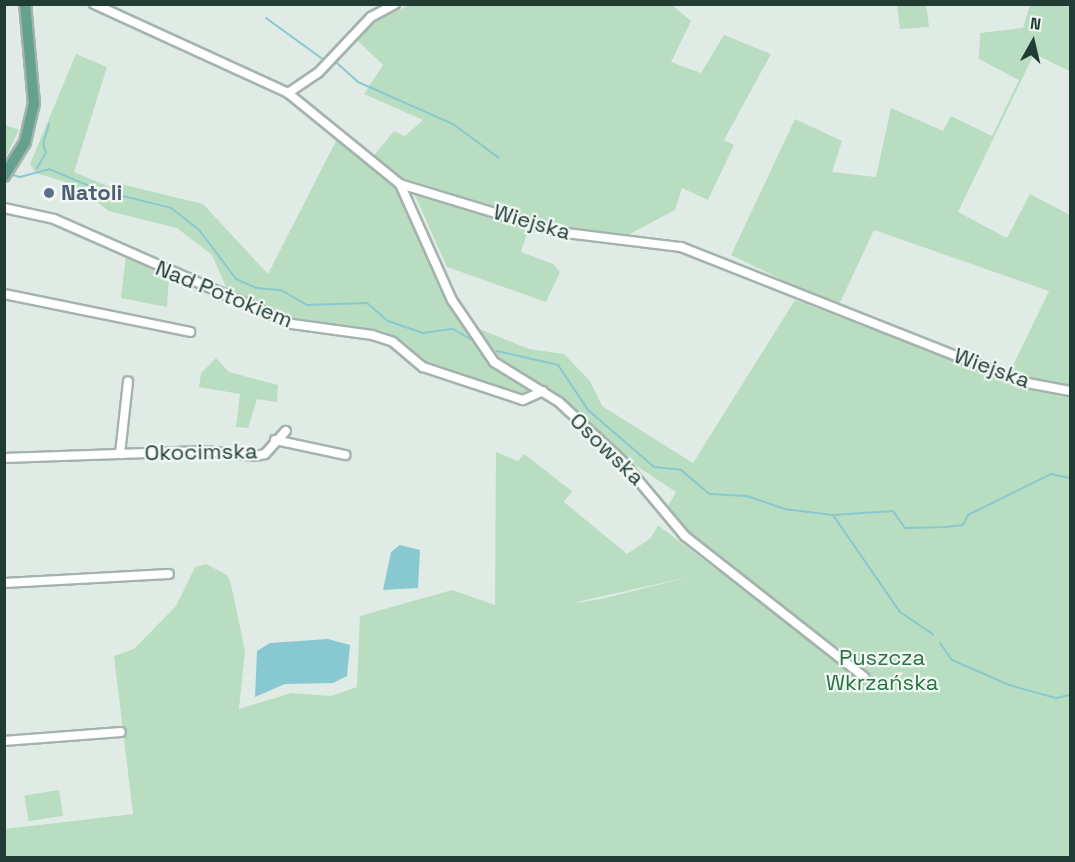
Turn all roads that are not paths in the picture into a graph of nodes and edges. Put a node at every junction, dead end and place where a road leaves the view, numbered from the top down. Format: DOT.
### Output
graph roads {
  1 [pos="19,4"];
  2 [pos="25,4"];
  3 [pos="94,4"];
  4 [pos="395,4"];
  5 [pos="29,44"];
  6 [pos="288,93"];
  7 [pos="4,176"];
  8 [pos="400,184"];
  9 [pos="4,208"];
  10 [pos="4,294"];
  11 [pos="190,332"];
  12 [pos="128,381"];
  13 [pos="1071,390"];
  14 [pos="543,391"];
  15 [pos="286,431"];
  16 [pos="275,440"];
  17 [pos="120,454"];
  18 [pos="345,455"];
  19 [pos="4,458"];
  20 [pos="169,574"];
  21 [pos="4,582"];
  22 [pos="864,677"];
  23 [pos="121,732"];
  24 [pos="4,741"];
  1 -- 5 [label="main road"];
  2 -- 5 [label="main road"];
  3 -- 6 [label="street, Wiejska"];
  4 -- 6 [label="street"];
  5 -- 7 [label="main road"];
  6 -- 8 [label="street, Wiejska"];
  8 -- 13 [label="street, Wiejska"];
  8 -- 14 [label="street, Osowska"];
  9 -- 14 [label="street, Nad Potokiem"];
  10 -- 11 [label="street"];
  12 -- 17 [label="street, Okocimska"];
  14 -- 22 [label="street, Osowska"];
  15 -- 16 [label="street, Okocimska"];
  16 -- 17 [label="street, Okocimska"];
  16 -- 18 [label="street, Okocimska"];
  17 -- 19 [label="street, Okocimska"];
  20 -- 21 [label="street"];
  23 -- 24 [label="street"];
}
